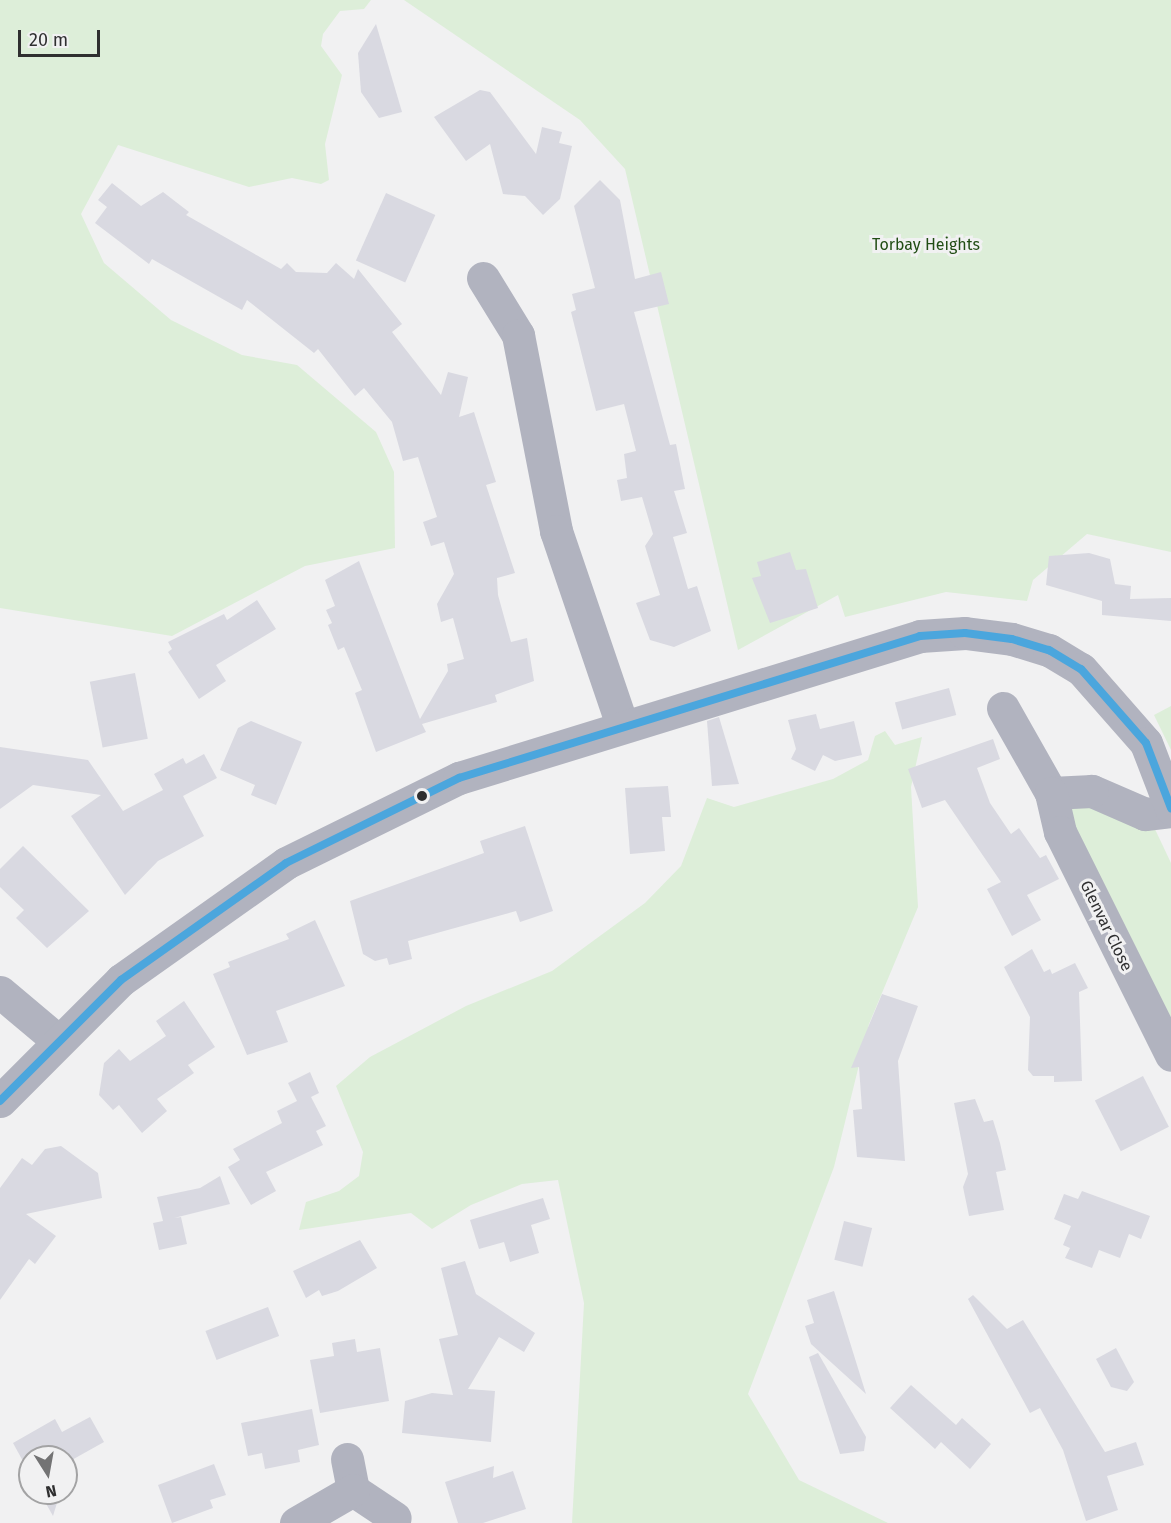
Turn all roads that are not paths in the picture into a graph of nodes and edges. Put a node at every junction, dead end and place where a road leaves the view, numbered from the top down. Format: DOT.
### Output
graph roads {
  1 [pos="483,278"];
  2 [pos="1003,708"];
  3 [pos="622,724"];
  4 [pos="1051,793"];
  5 [pos="1171,809"];
  6 [pos="0,992"];
  7 [pos="56,1039"];
  8 [pos="1171,1055"];
  9 [pos="0,1101"];
  10 [pos="395,1518"];
  11 [pos="296,1523"];
  1 -- 3 [label="street"];
  2 -- 4 [label="street, Glenvar Close"];
  3 -- 5 [label="street"];
  3 -- 7 [label="street"];
  4 -- 5 [label="street"];
  4 -- 8 [label="street, Glenvar Close"];
  6 -- 7 [label="street"];
  7 -- 9 [label="street"];
  10 -- 11 [label="street"];
}
